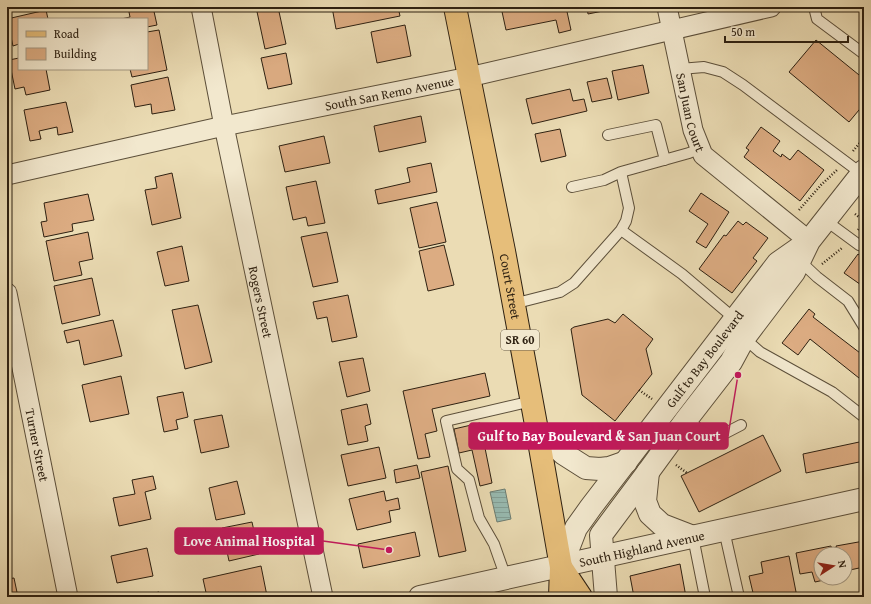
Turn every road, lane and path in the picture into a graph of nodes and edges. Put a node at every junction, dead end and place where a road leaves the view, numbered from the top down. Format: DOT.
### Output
graph roads {
  1 [pos="201,7"];
  2 [pos="455,7"];
  3 [pos="667,7"];
  4 [pos="771,7"];
  5 [pos="814,7"];
  6 [pos="672,30"];
  7 [pos="864,54"];
  8 [pos="680,69"];
  9 [pos="469,76"];
  10 [pos="224,126"];
  11 [pos="608,134"];
  12 [pos="701,148"];
  13 [pos="665,160"];
  14 [pos="621,172"];
  15 [pos="863,173"];
  16 [pos="7,175"];
  17 [pos="572,187"];
  18 [pos="825,220"];
  19 [pos="621,230"];
  20 [pos="809,241"];
  21 [pos="864,246"];
  22 [pos="800,261"];
  23 [pos="7,293"];
  24 [pos="513,304"];
  25 [pos="735,319"];
  26 [pos="864,327"];
  27 [pos="744,338"];
  28 [pos="639,390"];
  29 [pos="653,400"];
  30 [pos="532,401"];
  31 [pos="864,417"];
  32 [pos="686,420"];
  33 [pos="741,425"];
  34 [pos="537,430"];
  35 [pos="626,462"];
  36 [pos="674,464"];
  37 [pos="648,472"];
  38 [pos="687,473"];
  39 [pos="864,499"];
  40 [pos="724,530"];
  41 [pos="693,536"];
  42 [pos="602,557"];
  43 [pos="561,567"];
  44 [pos="506,578"];
  45 [pos="429,596"];
  46 [pos="68,597"];
  47 [pos="323,597"];
  48 [pos="560,597"];
  49 [pos="580,597"];
  50 [pos="606,597"];
  51 [pos="705,597"];
  52 [pos="739,597"];
  1 -- 10 [label="street, Rogers Street"];
  2 -- 9 [label="main road, Court Street / SR 60"];
  3 -- 6 [label="street, San Juan Court"];
  4 -- 6 [label="street, South San Remo Avenue"];
  5 -- 7 [label="lane"];
  6 -- 8 [label="street, San Juan Court"];
  6 -- 9 [label="street, South San Remo Avenue"];
  8 -- 12 [label="street, San Juan Court"];
  8 -- 15 [label="lane"];
  9 -- 10 [label="street, South San Remo Avenue"];
  9 -- 24 [label="main road, Court Street / SR 60"];
  10 -- 16 [label="street, South San Remo Avenue"];
  10 -- 47 [label="street, Rogers Street"];
  11 -- 13 [label="lane"];
  12 -- 13 [label="lane"];
  12 -- 20 [label="street, San Juan Court"];
  13 -- 14 [label="lane"];
  14 -- 17 [label="lane"];
  14 -- 19 [label="lane"];
  15 -- 18 [label="street, Gulf to Bay Boulevard"];
  18 -- 20 [label="street, Gulf to Bay Boulevard"];
  18 -- 21 [label="lane"];
  19 -- 24 [label="lane"];
  19 -- 25 [label="lane"];
  20 -- 22 [label="street, Gulf to Bay Boulevard"];
  20 -- 25 [label="street, Gulf to Bay Boulevard"];
  22 -- 26 [label="lane"];
  22 -- 27 [label="street, Gulf to Bay Boulevard"];
  23 -- 46 [label="street, Turner Street"];
  24 -- 30 [label="main road, Court Street / SR 60"];
  25 -- 35 [label="street, Gulf to Bay Boulevard"];
  27 -- 31 [label="lane"];
  27 -- 32 [label="street, Gulf to Bay Boulevard"];
  28 -- 29 [label="path"];
  30 -- 34 [label="main road, Court Street / SR 60"];
  30 -- 44 [label="lane"];
  32 -- 33 [label="lane"];
  32 -- 37 [label="street, Gulf to Bay Boulevard"];
  34 -- 35 [label="street"];
  34 -- 43 [label="main road, Court Street / SR 60"];
  35 -- 43 [label="street, Gulf to Bay Boulevard"];
  36 -- 38 [label="path"];
  37 -- 41 [label="street"];
  37 -- 42 [label="street, Gulf to Bay Boulevard"];
  39 -- 40 [label="street, South Highland Avenue"];
  40 -- 41 [label="street, South Highland Avenue"];
  40 -- 52 [label="lane"];
  41 -- 42 [label="street, South Highland Avenue"];
  41 -- 51 [label="lane"];
  42 -- 43 [label="street, South Highland Avenue"];
  42 -- 50 [label="street, Gulf to Bay Boulevard"];
  43 -- 44 [label="street, South Highland Avenue"];
  43 -- 48 [label="main road, Gulf to Bay Boulevard / SR 60"];
  43 -- 49 [label="main road, SR 60"];
  44 -- 45 [label="street, South Highland Avenue"];
}
